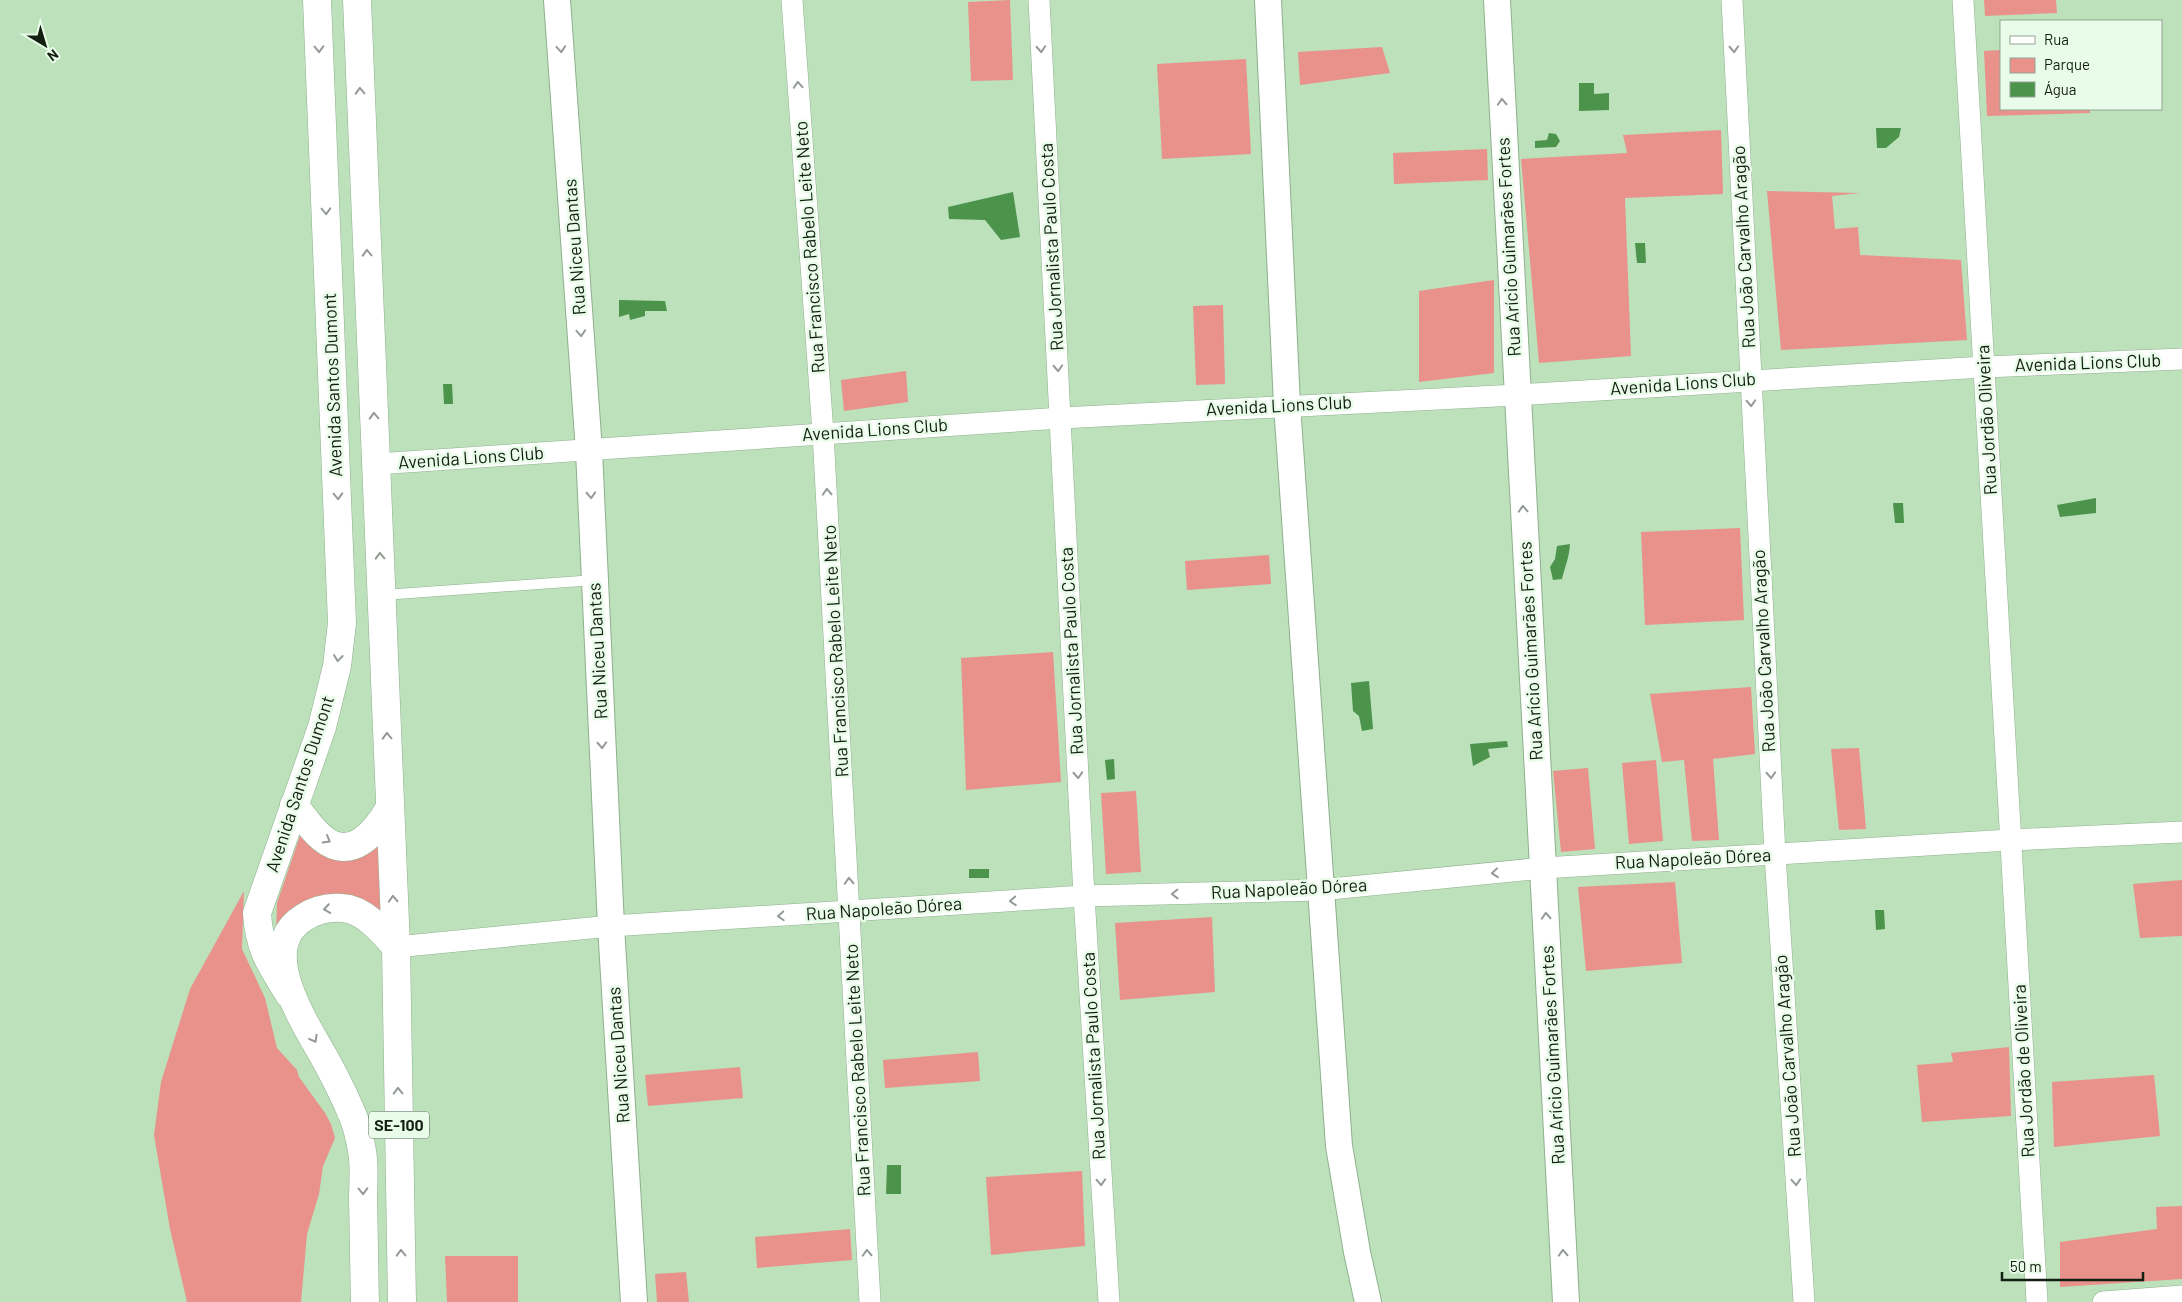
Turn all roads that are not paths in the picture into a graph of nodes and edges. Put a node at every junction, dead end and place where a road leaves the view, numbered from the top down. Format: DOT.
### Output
graph roads {
  1 [pos="317,0"];
  2 [pos="357,0"];
  3 [pos="557,0"];
  4 [pos="792,0"];
  5 [pos="1039,0"];
  6 [pos="1268,0"];
  7 [pos="1497,0"];
  8 [pos="1732,0"];
  9 [pos="1963,0"];
  10 [pos="2182,359"];
  11 [pos="1984,367"];
  12 [pos="1750,380"];
  13 [pos="1517,395"];
  14 [pos="1287,406"];
  15 [pos="1061,418"];
  16 [pos="824,433"];
  17 [pos="589,451"];
  18 [pos="376,464"];
  19 [pos="595,580"];
  20 [pos="382,595"];
  21 [pos="294,805"];
  22 [pos="389,809"];
  23 [pos="2182,832"];
  24 [pos="2010,840"];
  25 [pos="1775,854"];
  26 [pos="1543,868"];
  27 [pos="1320,890"];
  28 [pos="1084,896"];
  29 [pos="850,912"];
  30 [pos="610,926"];
  31 [pos="396,947"];
  32 [pos="290,996"];
  33 [pos="2182,1296"];
  34 [pos="365,1302"];
  35 [pos="402,1302"];
  36 [pos="634,1302"];
  37 [pos="870,1302"];
  38 [pos="1108,1302"];
  39 [pos="1368,1302"];
  40 [pos="1566,1302"];
  41 [pos="1804,1302"];
  42 [pos="2037,1302"];
  43 [pos="2103,1302"];
  1 -- 21 [label="main road, Avenida Santos Dumont / SE-100, one-way"];
  18 -- 2 [label="main road, SE-100, one-way"];
  3 -- 17 [label="street, Rua Niceu Dantas, one-way"];
  16 -- 4 [label="street, Rua Francisco Rabelo Leite Neto, one-way"];
  5 -- 15 [label="street, Rua Jornalista Paulo Costa, one-way"];
  6 -- 14 [label="street"];
  13 -- 7 [label="street, Rua Arício Guimarães Fortes, one-way"];
  8 -- 12 [label="street, Rua João Carvalho Aragão, one-way"];
  9 -- 11 [label="street, Rua Jordão Oliveira"];
  10 -- 11 [label="street, Avenida Lions Club"];
  11 -- 12 [label="street, Avenida Lions Club"];
  11 -- 24 [label="street, Rua Jordão Oliveira"];
  12 -- 13 [label="street, Avenida Lions Club"];
  12 -- 25 [label="street, Rua João Carvalho Aragão, one-way"];
  13 -- 14 [label="street, Avenida Lions Club"];
  26 -- 13 [label="street, Rua Arício Guimarães Fortes, one-way"];
  14 -- 15 [label="street, Avenida Lions Club"];
  14 -- 27 [label="street"];
  15 -- 16 [label="street, Avenida Lions Club"];
  15 -- 28 [label="street, Rua Jornalista Paulo Costa, one-way"];
  16 -- 17 [label="street, Avenida Lions Club"];
  29 -- 16 [label="street, Rua Francisco Rabelo Leite Neto, one-way"];
  17 -- 18 [label="street, Avenida Lions Club"];
  17 -- 19 [label="street, Rua Niceu Dantas, one-way"];
  20 -- 18 [label="main road, SE-100, one-way"];
  19 -- 20 [label="lane"];
  19 -- 30 [label="street, Rua Niceu Dantas, one-way"];
  22 -- 20 [label="main road, SE-100, one-way"];
  21 -- 22 [label="main road, one-way"];
  21 -- 32 [label="main road, Avenida Santos Dumont / SE-100"];
  31 -- 22 [label="main road, SE-100, one-way"];
  23 -- 24 [label="street, Rua Napoleão Dórea"];
  24 -- 25 [label="street, Rua Napoleão Dórea"];
  24 -- 42 [label="street, Rua Jordão de Oliveira"];
  25 -- 26 [label="street, Rua Napoleão Dórea"];
  25 -- 41 [label="street, Rua João Carvalho Aragão, one-way"];
  26 -- 27 [label="street, Rua Napoleão Dórea, one-way"];
  40 -- 26 [label="street, Rua Arício Guimarães Fortes, one-way"];
  27 -- 28 [label="street, Rua Napoleão Dórea, one-way"];
  27 -- 39 [label="street"];
  28 -- 29 [label="street, Rua Napoleão Dórea, one-way"];
  28 -- 38 [label="street, Rua Jornalista Paulo Costa, one-way"];
  29 -- 30 [label="street, Rua Napoleão Dórea, one-way"];
  37 -- 29 [label="street, Rua Francisco Rabelo Leite Neto, one-way"];
  30 -- 31 [label="street, Rua Napoleão Dórea"];
  30 -- 36 [label="street, Rua Niceu Dantas"];
  31 -- 32 [label="main road, one-way"];
  35 -- 31 [label="main road, SE-100, one-way"];
  32 -- 34 [label="main road, Avenida Santos Dumont / SE-100, one-way"];
  33 -- 43 [label="street"];
}
